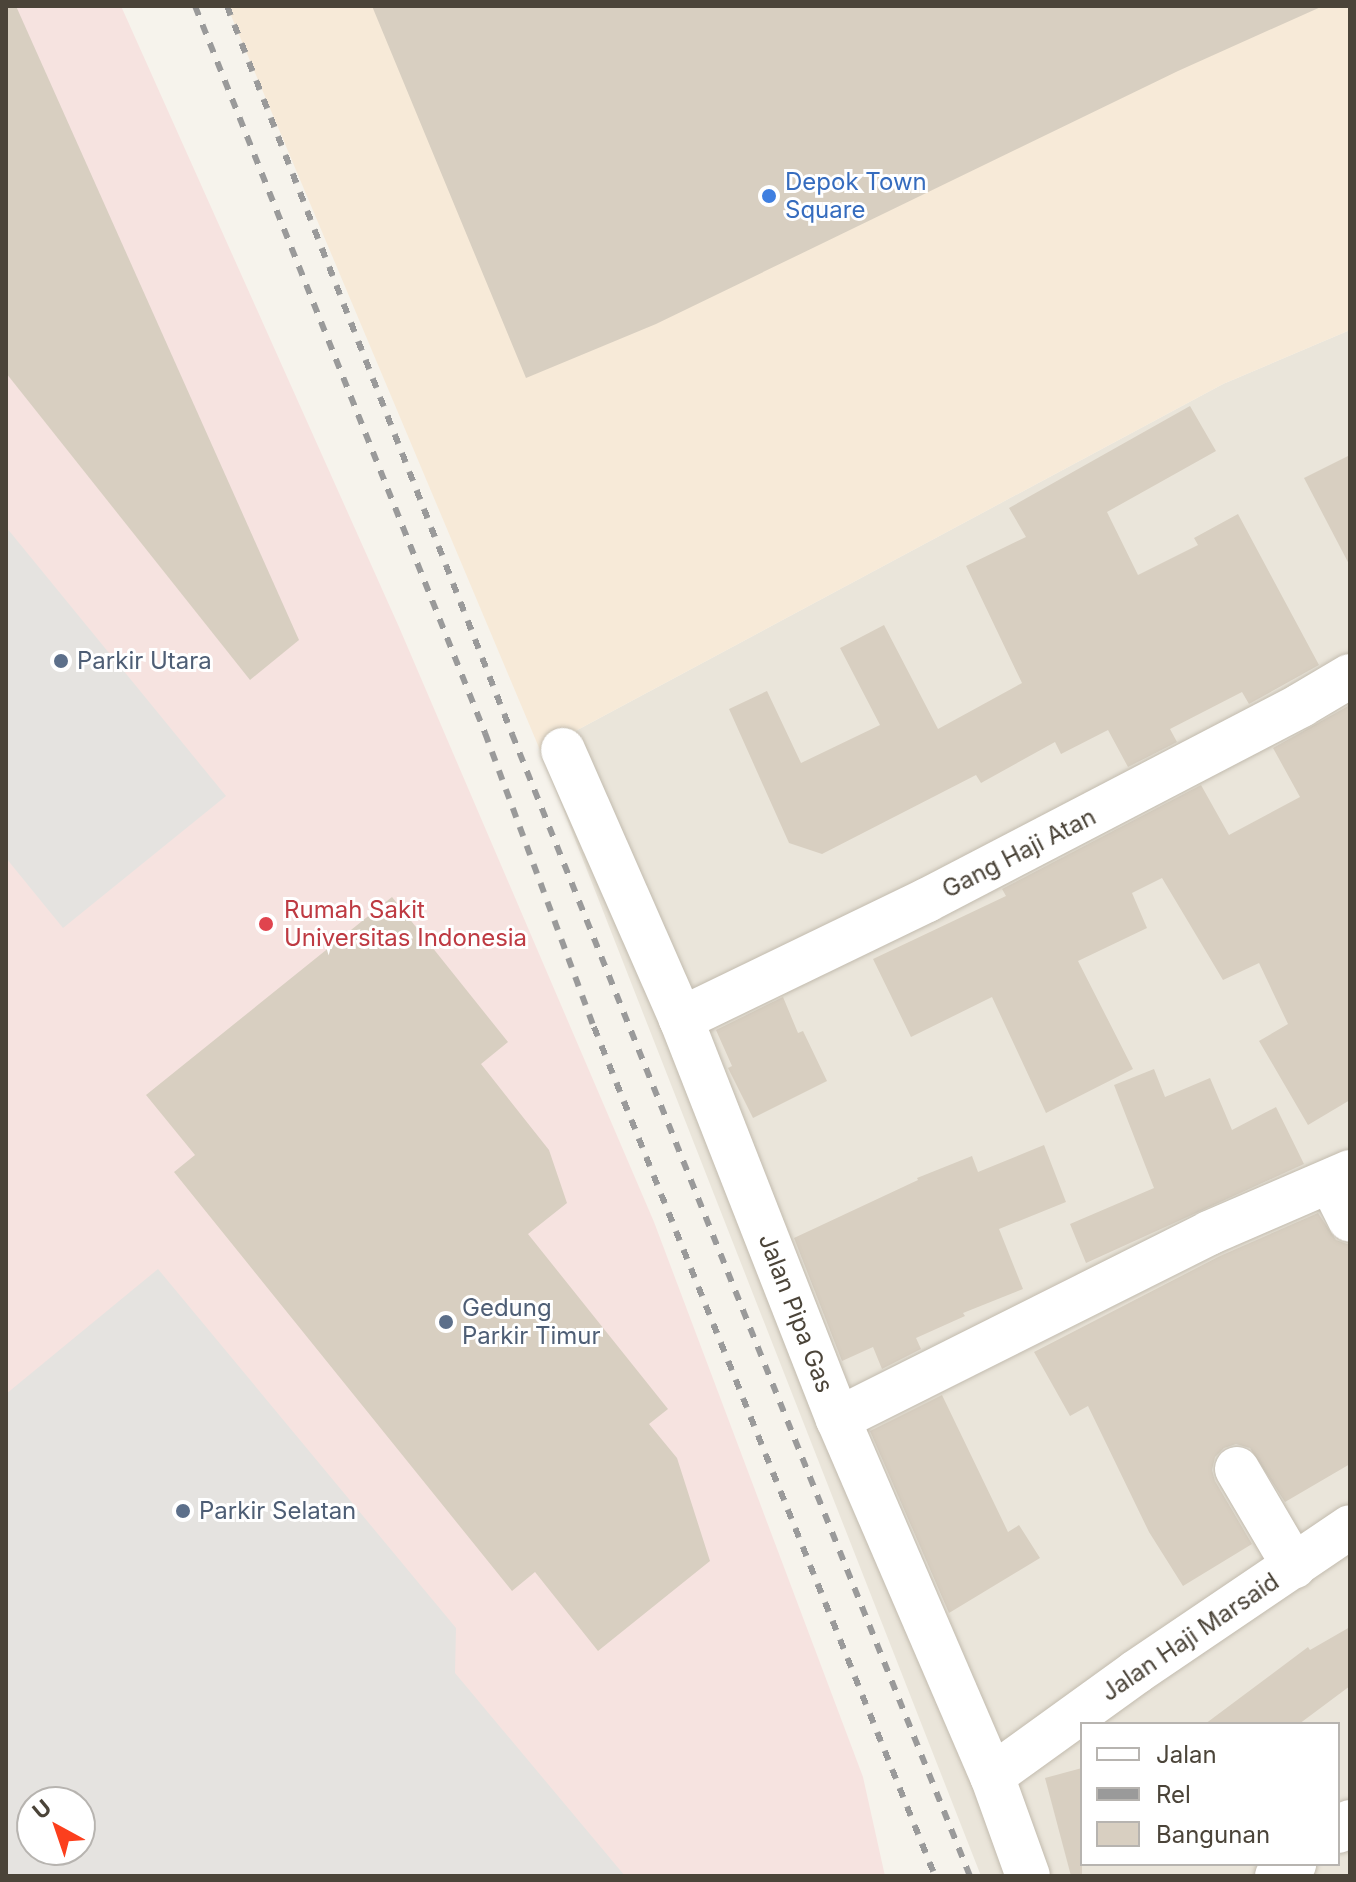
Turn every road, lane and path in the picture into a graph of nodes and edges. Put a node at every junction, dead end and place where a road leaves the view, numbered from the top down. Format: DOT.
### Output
graph roads {
  1 [pos="1350,676"];
  2 [pos="563,750"];
  3 [pos="681,1019"];
  4 [pos="1344,1191"];
  5 [pos="838,1419"];
  6 [pos="1237,1469"];
  7 [pos="1350,1527"];
  8 [pos="1294,1566"];
  9 [pos="992,1776"];
  10 [pos="1028,1876"];
  1 -- 3 [label="street, Gang Haji Atan"];
  2 -- 3 [label="street, Jalan Pipa Gas"];
  3 -- 5 [label="street, Jalan Pipa Gas"];
  4 -- 5 [label="street"];
  5 -- 9 [label="street, Jalan Pipa Gas"];
  6 -- 8 [label="street"];
  7 -- 8 [label="street, Jalan Haji Marsaid"];
  8 -- 9 [label="street, Jalan Haji Marsaid"];
  9 -- 10 [label="street, Jalan Pipa Gas"];
}
